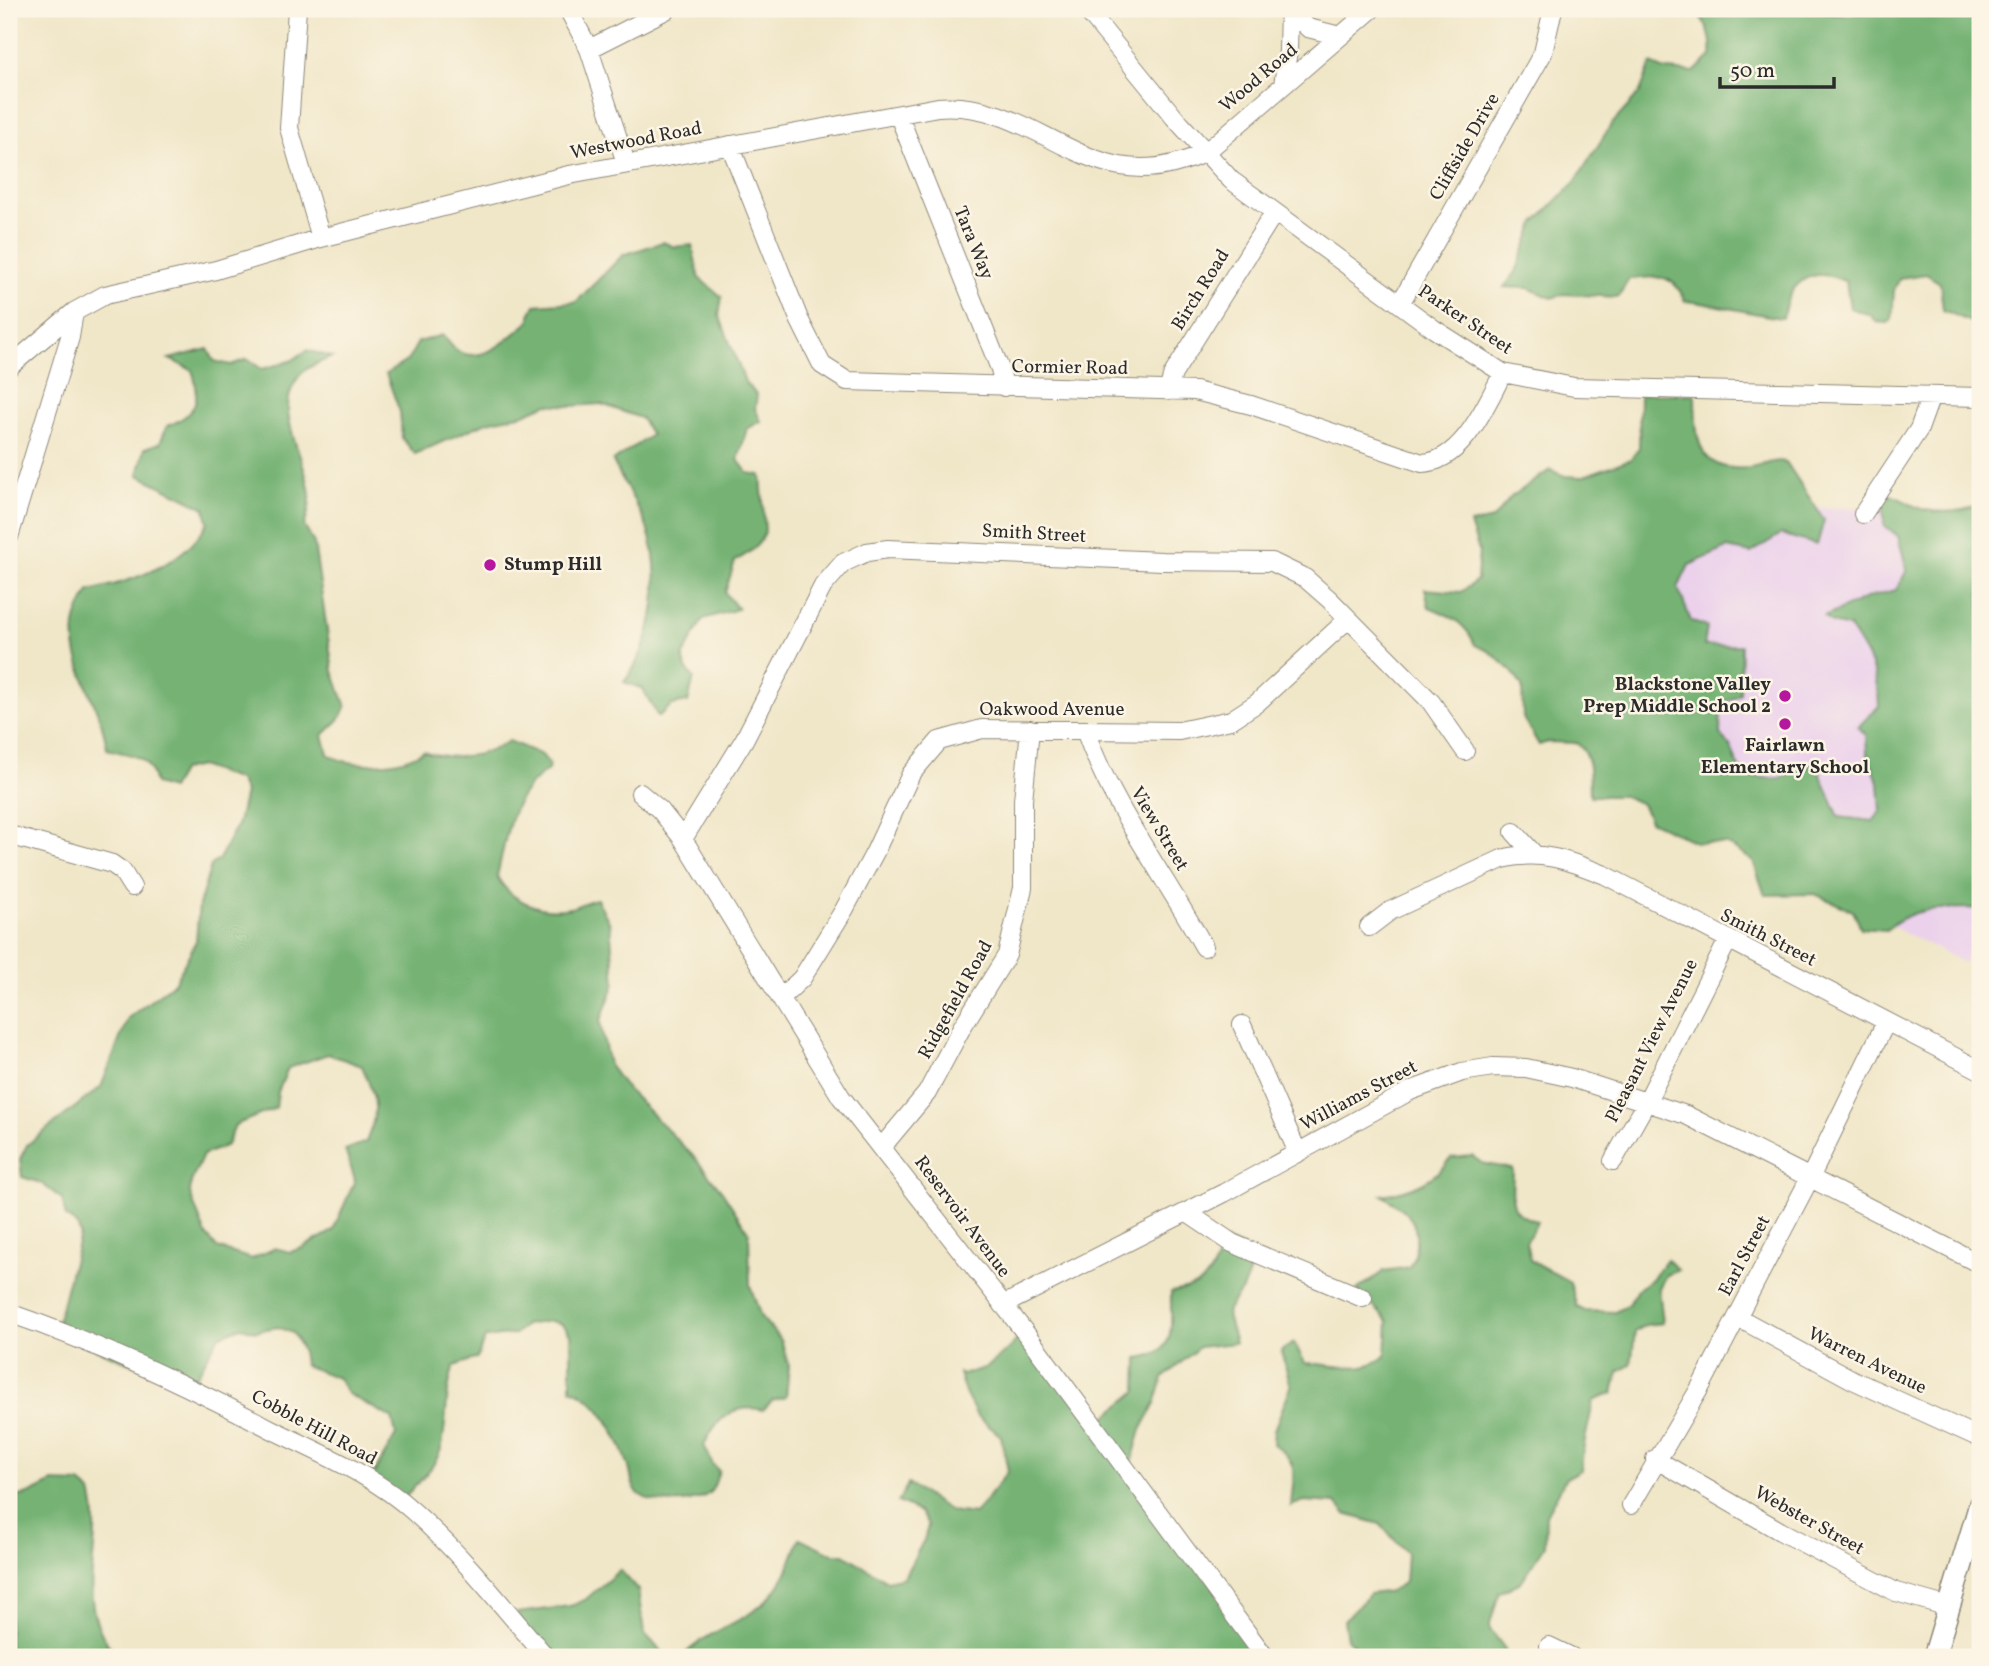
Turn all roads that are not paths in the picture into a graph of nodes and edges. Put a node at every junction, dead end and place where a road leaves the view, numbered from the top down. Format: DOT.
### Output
graph roads {
  1 [pos="297,9"];
  2 [pos="568,9"];
  3 [pos="668,9"];
  4 [pos="1086,9"];
  5 [pos="1289,9"];
  6 [pos="1372,9"];
  7 [pos="1553,9"];
  8 [pos="1340,36"];
  9 [pos="589,49"];
  10 [pos="1283,85"];
  11 [pos="899,116"];
  12 [pos="730,145"];
  13 [pos="1206,152"];
  14 [pos="626,163"];
  15 [pos="1273,213"];
  16 [pos="321,238"];
  17 [pos="1401,302"];
  18 [pos="74,312"];
  19 [pos="9,367"];
  20 [pos="1503,373"];
  21 [pos="1004,387"];
  22 [pos="1168,391"];
  23 [pos="1931,396"];
  24 [pos="1980,397"];
  25 [pos="1863,514"];
  26 [pos="9,537"];
  27 [pos="1347,620"];
  28 [pos="1030,729"];
  29 [pos="1085,730"];
  30 [pos="1465,751"];
  31 [pos="640,793"];
  32 [pos="1514,832"];
  33 [pos="9,835"];
  34 [pos="683,839"];
  35 [pos="1534,854"];
  36 [pos="132,887"];
  37 [pos="1369,927"];
  38 [pos="1728,940"];
  39 [pos="1204,947"];
  40 [pos="782,997"];
  41 [pos="1886,1023"];
  42 [pos="1242,1024"];
  43 [pos="1980,1070"];
  44 [pos="1647,1101"];
  45 [pos="881,1148"];
  46 [pos="1298,1153"];
  47 [pos="1613,1161"];
  48 [pos="1811,1176"];
  49 [pos="1186,1212"];
  50 [pos="1980,1264"];
  51 [pos="1363,1298"];
  52 [pos="1003,1306"];
  53 [pos="9,1312"];
  54 [pos="1737,1317"];
  55 [pos="1980,1438"];
  56 [pos="1656,1459"];
  57 [pos="1631,1505"];
  58 [pos="1980,1506"];
  59 [pos="1949,1607"];
  60 [pos="1549,1646"];
  61 [pos="546,1657"];
  62 [pos="1265,1657"];
  63 [pos="1572,1657"];
  64 [pos="1934,1657"];
  1 -- 16 [label="street"];
  2 -- 9 [label="street"];
  3 -- 9 [label="street"];
  4 -- 13 [label="street, Parker Street"];
  5 -- 8 [label="street"];
  5 -- 10 [label="street"];
  6 -- 8 [label="street, Wood Road"];
  7 -- 17 [label="street, Cliffside Drive"];
  8 -- 10 [label="street, Wood Road"];
  9 -- 14 [label="street"];
  10 -- 13 [label="street, Wood Road"];
  11 -- 12 [label="street, Westwood Road"];
  11 -- 13 [label="street, Westwood Road"];
  11 -- 21 [label="street, Tara Way"];
  12 -- 14 [label="street, Westwood Road"];
  12 -- 21 [label="street, Cormier Road"];
  13 -- 15 [label="street, Parker Street"];
  14 -- 16 [label="street, Westwood Road"];
  15 -- 17 [label="street, Parker Street"];
  15 -- 22 [label="street, Birch Road"];
  16 -- 18 [label="street, Westwood Road"];
  17 -- 20 [label="street, Parker Street"];
  18 -- 19 [label="street, Westwood Road"];
  18 -- 26 [label="street"];
  20 -- 22 [label="street, Cormier Road"];
  20 -- 23 [label="street, Parker Street"];
  21 -- 22 [label="street, Cormier Road"];
  23 -- 24 [label="street, Parker Street"];
  23 -- 25 [label="street"];
  27 -- 29 [label="street, Oakwood Avenue"];
  27 -- 30 [label="street, Smith Street"];
  27 -- 34 [label="street, Smith Street"];
  28 -- 29 [label="street, Oakwood Avenue"];
  28 -- 40 [label="street, Oakwood Avenue"];
  28 -- 45 [label="street, Ridgefield Road"];
  29 -- 39 [label="street, View Street"];
  31 -- 34 [label="street, Reservoir Avenue"];
  32 -- 35 [label="street"];
  33 -- 36 [label="street"];
  34 -- 40 [label="street, Reservoir Avenue"];
  35 -- 37 [label="street"];
  35 -- 38 [label="street, Smith Street"];
  38 -- 41 [label="street, Smith Street"];
  38 -- 44 [label="street, Pleasant View Avenue"];
  40 -- 45 [label="street, Reservoir Avenue"];
  41 -- 43 [label="street, Smith Street"];
  41 -- 48 [label="street, Earl Street"];
  42 -- 46 [label="street"];
  44 -- 46 [label="street, Williams Street"];
  44 -- 47 [label="street, Pleasant View Avenue"];
  44 -- 48 [label="street, Williams Street"];
  45 -- 52 [label="street, Reservoir Avenue"];
  46 -- 49 [label="street, Williams Street"];
  48 -- 50 [label="street, Williams Street"];
  48 -- 54 [label="street, Earl Street"];
  49 -- 51 [label="street"];
  49 -- 52 [label="street, Williams Street"];
  52 -- 62 [label="street, Reservoir Avenue"];
  53 -- 61 [label="street, Cobble Hill Road"];
  54 -- 55 [label="street, Warren Avenue"];
  54 -- 56 [label="street, Earl Street"];
  56 -- 57 [label="street, Earl Street"];
  56 -- 59 [label="street, Webster Street"];
  58 -- 59 [label="main road"];
  59 -- 64 [label="main road"];
  60 -- 63 [label="street"];
}
